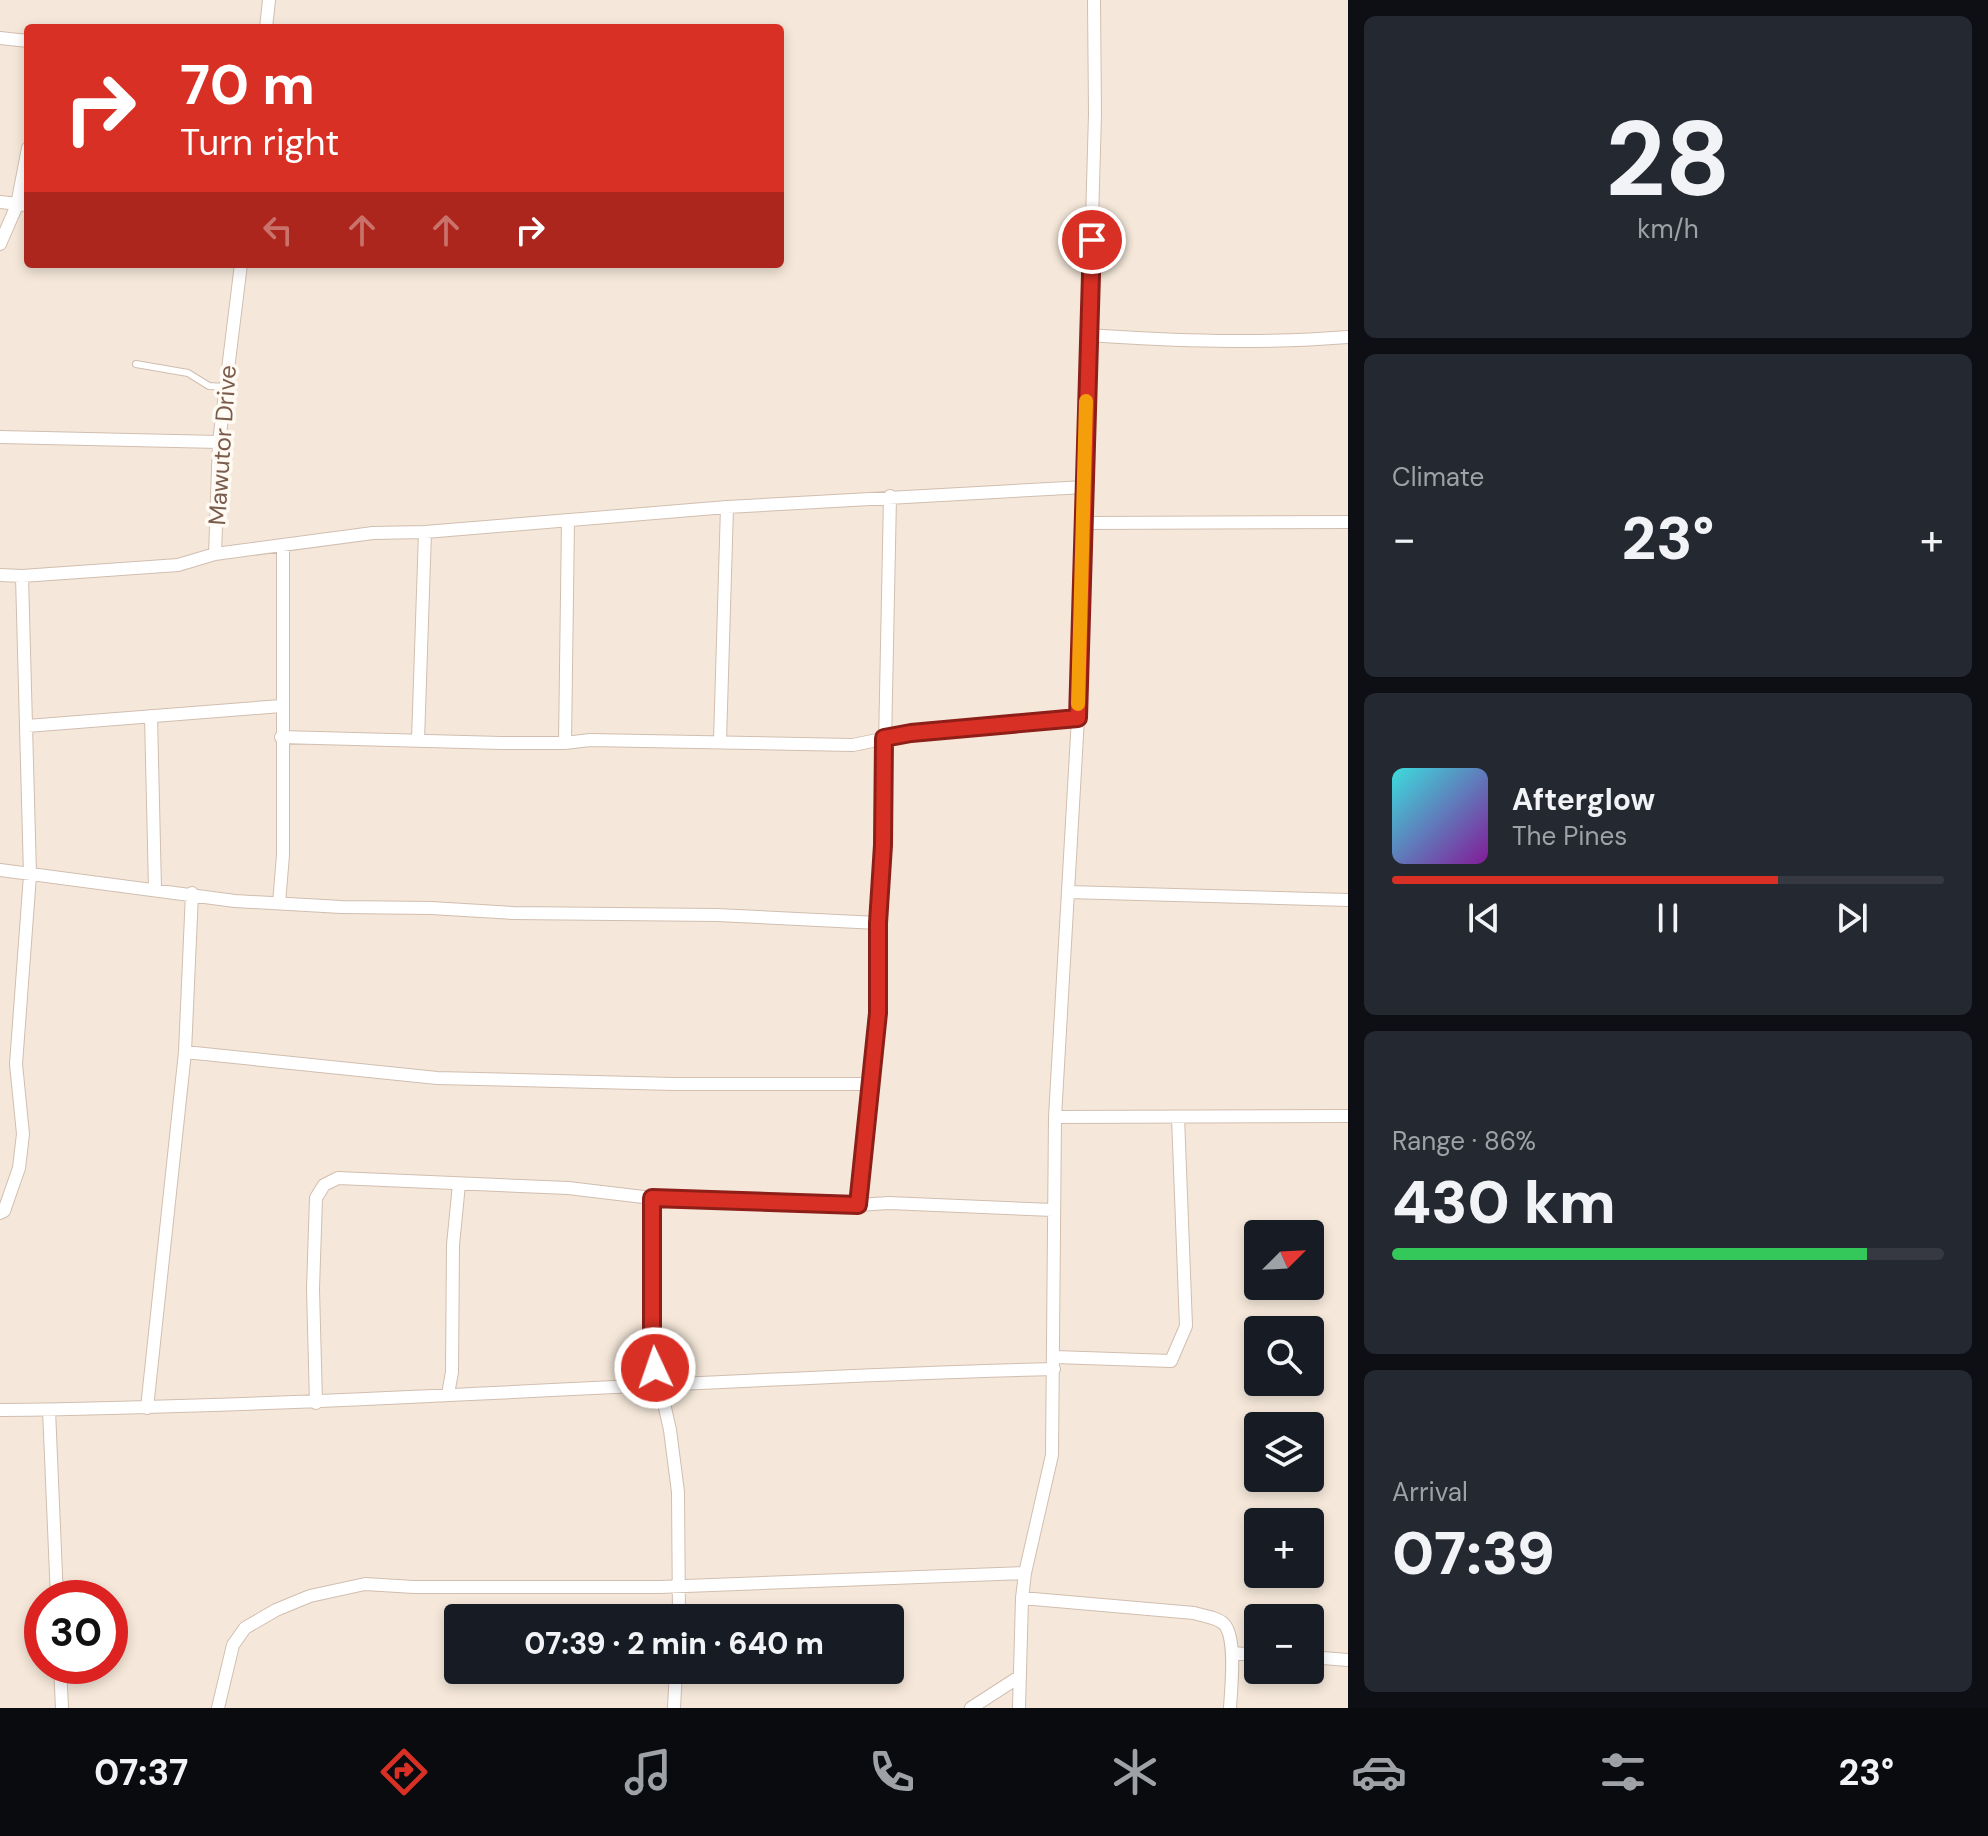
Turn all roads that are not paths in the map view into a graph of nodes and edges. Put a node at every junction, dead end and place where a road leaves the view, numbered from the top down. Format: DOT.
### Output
graph roads {
  1 [pos="269,0"];
  2 [pos="1094,0"];
  3 [pos="266,24"];
  4 [pos="0,38"];
  5 [pos="24,41"];
  6 [pos="0,202"];
  7 [pos="22,205"];
  8 [pos="0,244"];
  9 [pos="240,268"];
  10 [pos="1089,335"];
  11 [pos="1348,337"];
  12 [pos="136,364"];
  13 [pos="225,387"];
  14 [pos="0,437"];
  15 [pos="219,442"];
  16 [pos="1085,487"];
  17 [pos="890,496"];
  18 [pos="727,507"];
  19 [pos="568,520"];
  20 [pos="1348,522"];
  21 [pos="1084,523"];
  22 [pos="425,532"];
  23 [pos="283,545"];
  24 [pos="215,554"];
  25 [pos="0,575"];
  26 [pos="22,576"];
  27 [pos="281,706"];
  28 [pos="151,716"];
  29 [pos="1078,718"];
  30 [pos="27,726"];
  31 [pos="281,737"];
  32 [pos="884,738"];
  33 [pos="418,740"];
  34 [pos="720,741"];
  35 [pos="565,743"];
  36 [pos="0,870"];
  37 [pos="30,875"];
  38 [pos="155,889"];
  39 [pos="1068,892"];
  40 [pos="192,893"];
  41 [pos="1348,900"];
  42 [pos="279,903"];
  43 [pos="878,923"];
  44 [pos="185,1052"];
  45 [pos="869,1084"];
  46 [pos="1348,1116"];
  47 [pos="1055,1117"];
  48 [pos="1178,1117"];
  49 [pos="459,1184"];
  50 [pos="652,1198"];
  51 [pos="858,1205"];
  52 [pos="1053,1210"];
  53 [pos="0,1213"];
  54 [pos="1054,1363"];
  55 [pos="660,1386"];
  56 [pos="448,1394"];
  57 [pos="316,1403"];
  58 [pos="147,1408"];
  59 [pos="0,1410"];
  60 [pos="49,1410"];
  61 [pos="1025,1573"];
  62 [pos="56,1580"];
  63 [pos="680,1586"];
  64 [pos="1022,1598"];
  65 [pos="679,1604"];
  66 [pos="1232,1653"];
  67 [pos="1244,1654"];
  68 [pos="1324,1658"];
  69 [pos="1348,1660"];
  70 [pos="1019,1677"];
  71 [pos="61,1684"];
  72 [pos="675,1684"];
  73 [pos="62,1708"];
  74 [pos="218,1708"];
  75 [pos="674,1708"];
  76 [pos="971,1708"];
  77 [pos="1019,1708"];
  78 [pos="1230,1708"];
  1 -- 3 [label="street"];
  2 -- 10 [label="street"];
  4 -- 5 [label="street"];
  6 -- 7 [label="street"];
  7 -- 8 [label="street"];
  9 -- 13 [label="street, Mawutor Drive"];
  10 -- 11 [label="street"];
  10 -- 16 [label="street"];
  12 -- 13 [label="lane"];
  13 -- 15 [label="street, Mawutor Drive"];
  14 -- 15 [label="street"];
  15 -- 24 [label="street, Mawutor Drive"];
  16 -- 17 [label="street"];
  16 -- 21 [label="street"];
  17 -- 18 [label="street"];
  17 -- 32 [label="street"];
  18 -- 19 [label="street"];
  18 -- 34 [label="street"];
  19 -- 22 [label="street"];
  19 -- 35 [label="street"];
  20 -- 21 [label="street"];
  21 -- 29 [label="street"];
  22 -- 23 [label="street"];
  22 -- 33 [label="street"];
  23 -- 24 [label="street"];
  23 -- 27 [label="street"];
  24 -- 26 [label="street, Mawutor Drive"];
  25 -- 26 [label="street, Mawutor Drive"];
  26 -- 30 [label="street"];
  27 -- 28 [label="street"];
  27 -- 31 [label="street"];
  28 -- 30 [label="street"];
  28 -- 38 [label="street"];
  29 -- 32 [label="street"];
  29 -- 39 [label="street"];
  30 -- 37 [label="street"];
  31 -- 33 [label="street"];
  31 -- 42 [label="street"];
  32 -- 34 [label="street"];
  32 -- 43 [label="street"];
  33 -- 35 [label="street"];
  34 -- 35 [label="street"];
  36 -- 37 [label="street"];
  37 -- 38 [label="street"];
  37 -- 53 [label="street"];
  38 -- 40 [label="street"];
  39 -- 41 [label="street"];
  39 -- 47 [label="street"];
  40 -- 42 [label="street"];
  40 -- 44 [label="street"];
  42 -- 43 [label="street"];
  43 -- 45 [label="street"];
  44 -- 45 [label="street"];
  44 -- 58 [label="street"];
  45 -- 51 [label="street"];
  46 -- 48 [label="street"];
  47 -- 48 [label="street"];
  47 -- 52 [label="street"];
  48 -- 54 [label="street"];
  49 -- 50 [label="street"];
  49 -- 56 [label="street"];
  49 -- 57 [label="street"];
  50 -- 51 [label="street"];
  50 -- 55 [label="street"];
  51 -- 52 [label="street"];
  52 -- 54 [label="street"];
  54 -- 55 [label="street"];
  54 -- 61 [label="street"];
  55 -- 56 [label="street"];
  55 -- 63 [label="street"];
  56 -- 57 [label="street"];
  57 -- 58 [label="street"];
  58 -- 60 [label="street"];
  59 -- 60 [label="street"];
  60 -- 62 [label="street"];
  61 -- 63 [label="street"];
  61 -- 64 [label="street"];
  63 -- 65 [label="street"];
  63 -- 74 [label="street"];
  64 -- 66 [label="street"];
  64 -- 70 [label="street"];
  66 -- 67 [label="street"];
  66 -- 78 [label="street"];
  68 -- 69 [label="street"];
  70 -- 76 [label="street"];
  70 -- 77 [label="street"];
  71 -- 73 [label="street"];
  72 -- 75 [label="street"];
}
